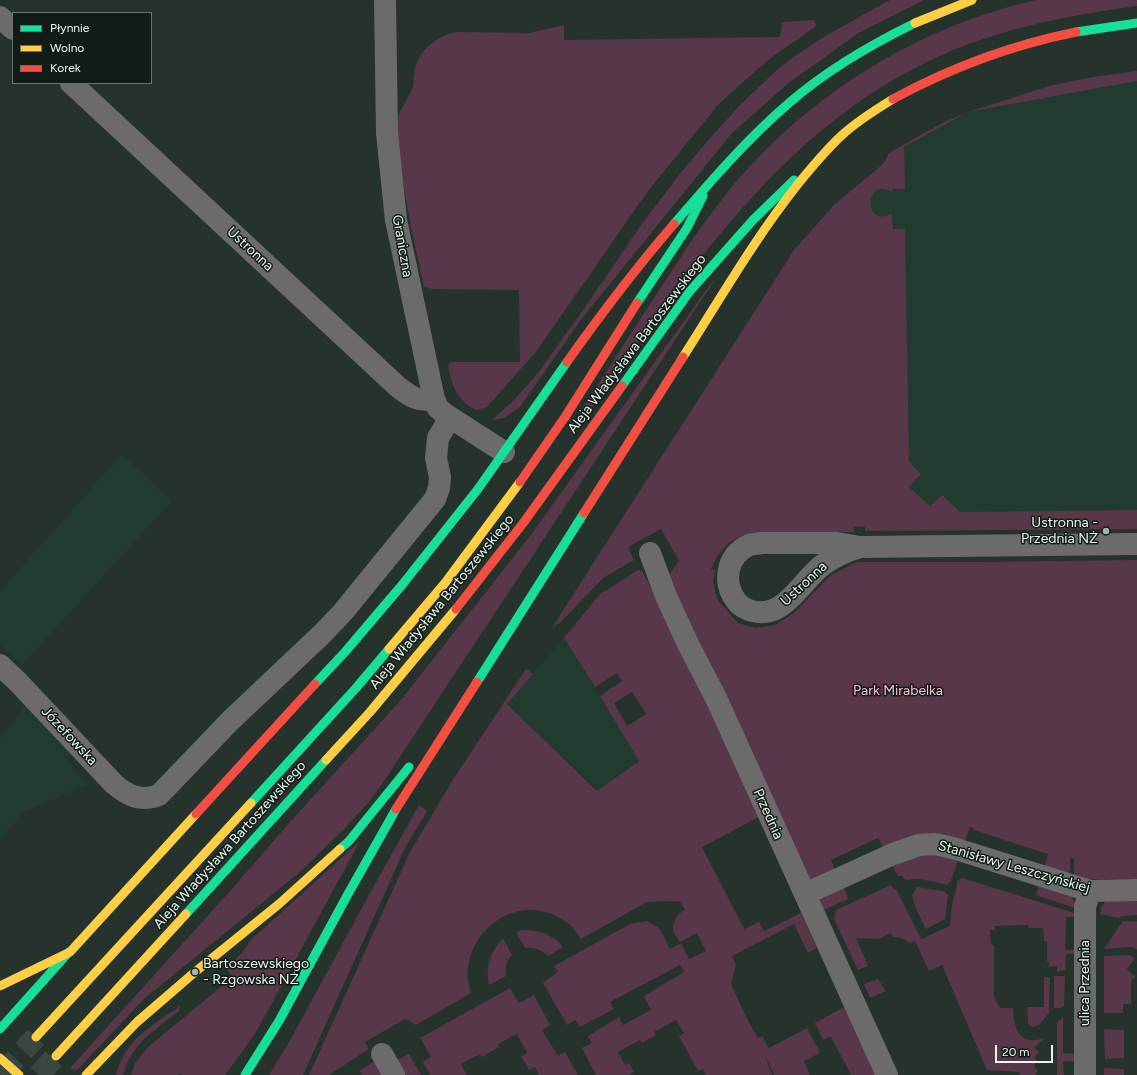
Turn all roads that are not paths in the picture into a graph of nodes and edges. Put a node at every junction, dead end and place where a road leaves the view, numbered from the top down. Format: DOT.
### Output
graph roads {
  1 [pos="385,0"];
  2 [pos="972,0"];
  3 [pos="0,17"];
  4 [pos="1137,23"];
  5 [pos="12,28"];
  6 [pos="72,84"];
  7 [pos="828,149"];
  8 [pos="709,183"];
  9 [pos="434,399"];
  10 [pos="450,418"];
  11 [pos="504,452"];
  12 [pos="1137,544"];
  13 [pos="860,547"];
  14 [pos="650,553"];
  15 [pos="0,665"];
  16 [pos="470,691"];
  17 [pos="422,751"];
  18 [pos="412,763"];
  19 [pos="1137,890"];
  20 [pos="1090,891"];
  21 [pos="805,894"];
  22 [pos="70,952"];
  23 [pos="0,986"];
  24 [pos="0,1029"];
  25 [pos="127,1033"];
  26 [pos="36,1037"];
  27 [pos="382,1054"];
  28 [pos="56,1056"];
  29 [pos="0,1058"];
  30 [pos="112,1060"];
  31 [pos="19,1075"];
  32 [pos="86,1075"];
  33 [pos="245,1075"];
  34 [pos="394,1075"];
  35 [pos="887,1075"];
  36 [pos="1085,1075"];
  1 -- 9 [label="street, Graniczna"];
  2 -- 8 [label="main road, Aleja Władysława Bartoszewskiego"];
  3 -- 5 [label="street"];
  4 -- 7 [label="main road, Aleja Władysława Bartoszewskiego"];
  6 -- 9 [label="street, Ustronna"];
  7 -- 16 [label="main road, Aleja Władysława Bartoszewskiego"];
  7 -- 28 [label="main road, Aleja Władysława Bartoszewskiego"];
  8 -- 11 [label="main road, Aleja Władysława Bartoszewskiego"];
  8 -- 26 [label="main road, Aleja Władysława Bartoszewskiego"];
  9 -- 10 [label="street, Graniczna"];
  10 -- 11 [label="street, Graniczna"];
  10 -- 15 [label="street, Józefowska"];
  11 -- 22 [label="main road, Aleja Władysława Bartoszewskiego"];
  12 -- 13 [label="street, Ustronna"];
  13 -- 13 [label="street, Ustronna"];
  14 -- 21 [label="street, Przednia"];
  16 -- 17 [label="main road"];
  16 -- 33 [label="main road"];
  18 -- 25 [label="main road"];
  19 -- 20 [label="street, Stanisławy Leszczyńskiej"];
  20 -- 21 [label="street, Stanisławy Leszczyńskiej"];
  20 -- 36 [label="street, ulica Przednia"];
  21 -- 35 [label="street, Przednia"];
  22 -- 23 [label="main road"];
  22 -- 24 [label="main road, Aleja Władysława Bartoszewskiego"];
  25 -- 30 [label="main road"];
  25 -- 32 [label="main road"];
  27 -- 34 [label="street"];
  29 -- 31 [label="main road"];
}
